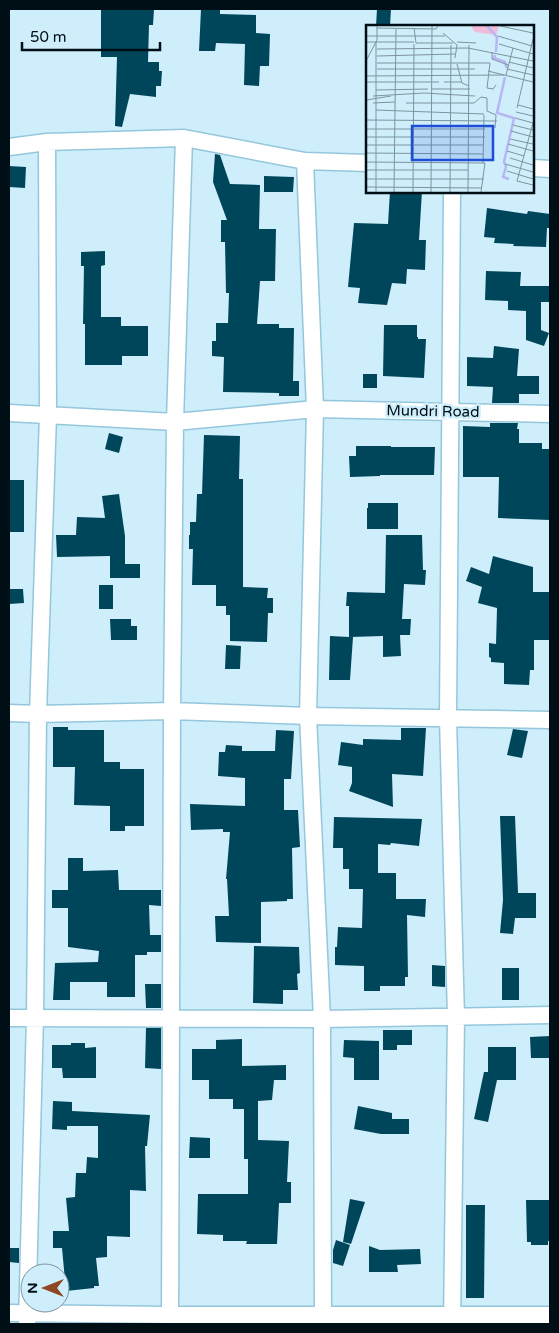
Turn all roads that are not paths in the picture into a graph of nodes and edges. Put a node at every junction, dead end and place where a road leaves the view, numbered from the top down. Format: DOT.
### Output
graph roads {
  1 [pos="184,138"];
  2 [pos="47,142"];
  3 [pos="9,147"];
  4 [pos="305,162"];
  5 [pos="366,163"];
  6 [pos="534,168"];
  7 [pos="550,169"];
  8 [pos="452,192"];
  9 [pos="315,409"];
  10 [pos="451,411"];
  11 [pos="9,413"];
  12 [pos="550,414"];
  13 [pos="48,415"];
  14 [pos="175,422"];
  15 [pos="172,711"];
  16 [pos="9,713"];
  17 [pos="38,714"];
  18 [pos="308,716"];
  19 [pos="448,718"];
  20 [pos="550,720"];
  21 [pos="550,1015"];
  22 [pos="36,1017"];
  23 [pos="9,1018"];
  24 [pos="456,1018"];
  25 [pos="172,1019"];
  26 [pos="322,1019"];
  27 [pos="9,1313"];
  28 [pos="550,1315"];
  29 [pos="27,1319"];
  30 [pos="170,1320"];
  31 [pos="323,1320"];
  32 [pos="452,1320"];
  1 -- 2 [label="street"];
  1 -- 4 [label="street"];
  1 -- 14 [label="street"];
  2 -- 3 [label="street"];
  2 -- 13 [label="street"];
  4 -- 5 [label="street"];
  4 -- 9 [label="street"];
  6 -- 7 [label="street"];
  8 -- 10 [label="street"];
  9 -- 10 [label="street, Mundri Road"];
  9 -- 14 [label="street, Mundri Road"];
  9 -- 18 [label="street"];
  10 -- 12 [label="street, Mundri Road"];
  10 -- 19 [label="street"];
  11 -- 13 [label="street, Mundri Road"];
  13 -- 14 [label="street, Mundri Road"];
  13 -- 17 [label="street"];
  14 -- 15 [label="street"];
  15 -- 17 [label="street"];
  15 -- 18 [label="street"];
  15 -- 25 [label="street"];
  16 -- 17 [label="street"];
  17 -- 22 [label="street"];
  18 -- 19 [label="street"];
  18 -- 26 [label="street"];
  19 -- 20 [label="street"];
  19 -- 24 [label="street"];
  21 -- 24 [label="street"];
  22 -- 23 [label="street"];
  22 -- 25 [label="street"];
  22 -- 29 [label="street"];
  24 -- 26 [label="street"];
  24 -- 32 [label="street"];
  25 -- 26 [label="street"];
  25 -- 30 [label="street"];
  26 -- 31 [label="street"];
  27 -- 29 [label="street"];
  28 -- 32 [label="street"];
  29 -- 30 [label="street"];
  30 -- 31 [label="street"];
  31 -- 32 [label="street"];
}
